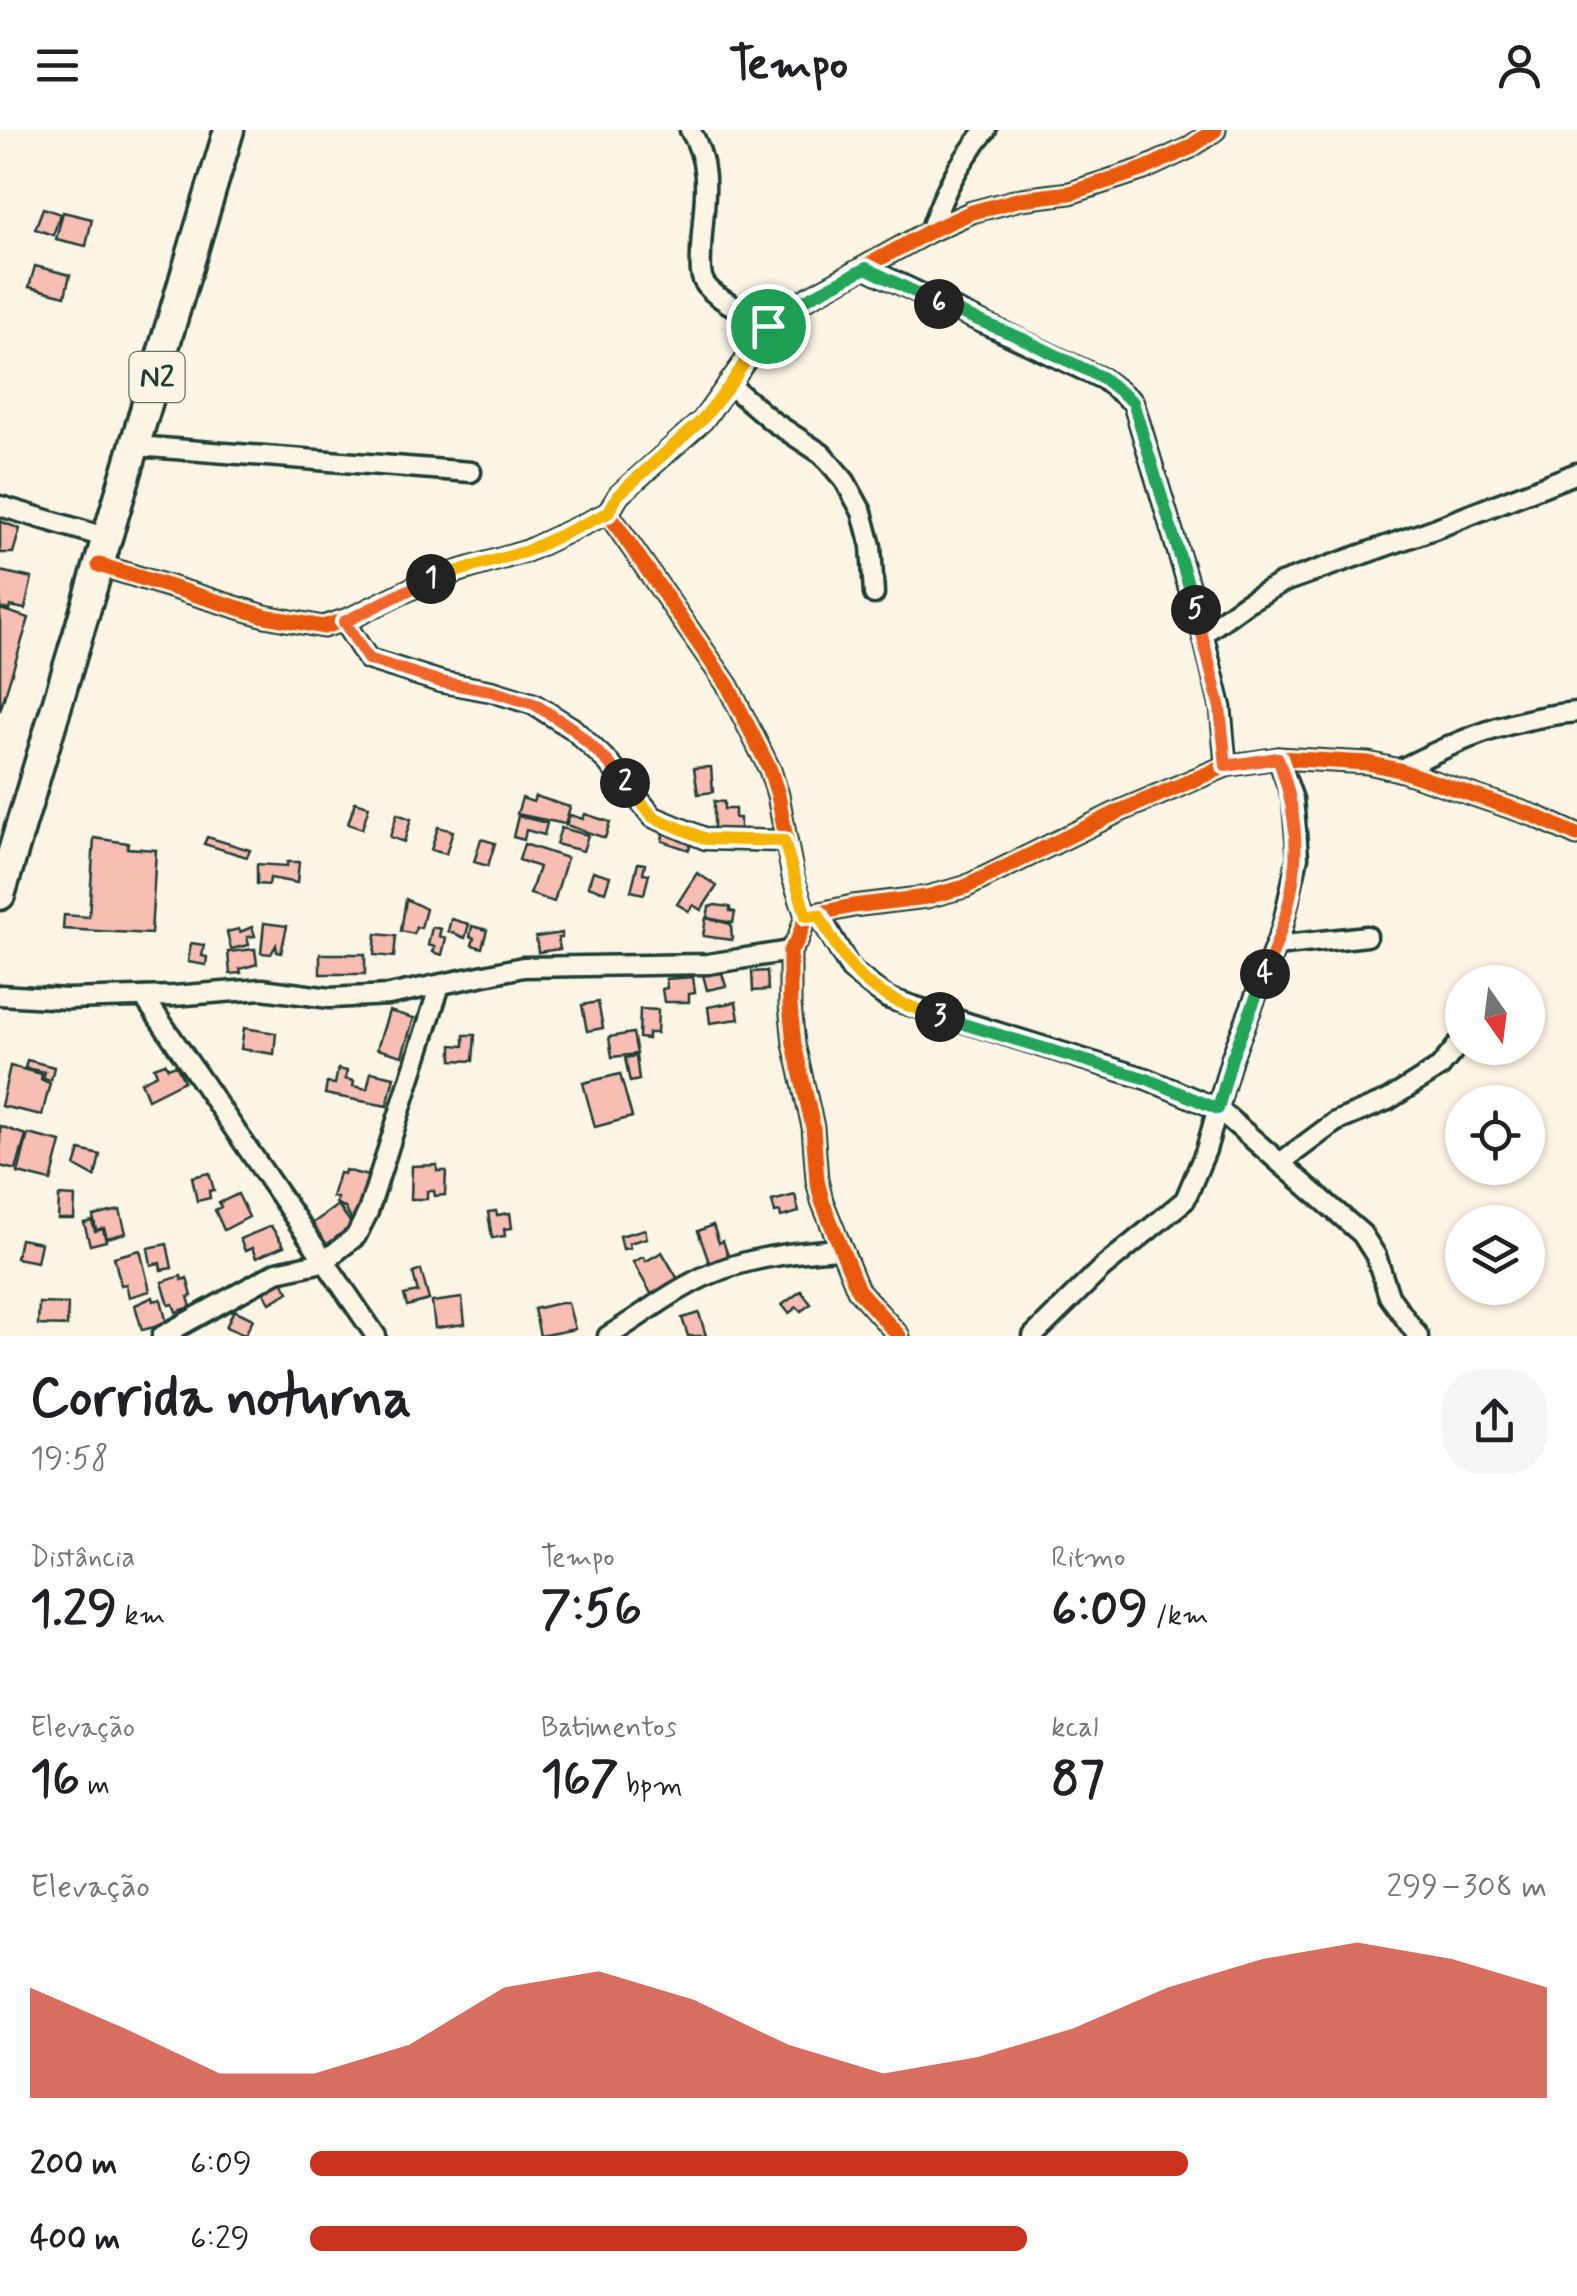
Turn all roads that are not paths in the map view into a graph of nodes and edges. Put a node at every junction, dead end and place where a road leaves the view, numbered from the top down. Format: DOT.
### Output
graph roads {
  1 [pos="229,130"];
  2 [pos="690,130"];
  3 [pos="986,130"];
  4 [pos="1215,130"];
  5 [pos="930,230"];
  6 [pos="866,268"];
  7 [pos="768,326"];
  8 [pos="730,385"];
  9 [pos="136,446"];
  10 [pos="471,472"];
  11 [pos="1577,473"];
  12 [pos="0,506"];
  13 [pos="608,513"];
  14 [pos="108,538"];
  15 [pos="99,566"];
  16 [pos="874,594"];
  17 [pos="344,622"];
  18 [pos="1203,634"];
  19 [pos="1577,712"];
  20 [pos="1278,758"];
  21 [pos="1226,766"];
  22 [pos="1400,770"];
  23 [pos="1577,834"];
  24 [pos="784,841"];
  25 [pos="0,896"];
  26 [pos="813,916"];
  27 [pos="1368,936"];
  28 [pos="1276,946"];
  29 [pos="790,951"];
  30 [pos="440,985"];
  31 [pos="0,995"];
  32 [pos="144,997"];
  33 [pos="1445,1061"];
  34 [pos="1218,1109"];
  35 [pos="1280,1163"];
  36 [pos="840,1250"];
  37 [pos="323,1262"];
  38 [pos="162,1336"];
  39 [pos="376,1336"];
  40 [pos="608,1336"];
  41 [pos="899,1336"];
  42 [pos="1033,1336"];
  43 [pos="1418,1336"];
  1 -- 9 [label="main road, N2"];
  2 -- 7 [label="street"];
  3 -- 5 [label="street"];
  4 -- 5 [label="street"];
  5 -- 6 [label="street"];
  6 -- 7 [label="street"];
  6 -- 18 [label="street"];
  7 -- 8 [label="street"];
  8 -- 13 [label="street"];
  8 -- 16 [label="street"];
  9 -- 10 [label="street"];
  9 -- 14 [label="main road, N2"];
  11 -- 18 [label="street"];
  12 -- 14 [label="street"];
  13 -- 17 [label="street"];
  13 -- 24 [label="street"];
  14 -- 15 [label="main road, N2"];
  15 -- 17 [label="street"];
  15 -- 25 [label="main road, N2"];
  17 -- 24 [label="street"];
  18 -- 21 [label="street"];
  19 -- 22 [label="street"];
  20 -- 21 [label="street"];
  20 -- 22 [label="street"];
  20 -- 28 [label="street"];
  21 -- 26 [label="street"];
  22 -- 23 [label="street"];
  24 -- 26 [label="street"];
  26 -- 29 [label="street"];
  26 -- 34 [label="street"];
  27 -- 28 [label="street"];
  28 -- 34 [label="street"];
  29 -- 30 [label="street"];
  29 -- 36 [label="street"];
  30 -- 32 [label="street"];
  30 -- 37 [label="street"];
  31 -- 32 [label="street"];
  32 -- 37 [label="street"];
  33 -- 35 [label="street"];
  34 -- 35 [label="street"];
  34 -- 42 [label="street"];
  35 -- 43 [label="street"];
  36 -- 40 [label="street"];
  36 -- 41 [label="street"];
  37 -- 38 [label="street"];
  37 -- 39 [label="street"];
}
